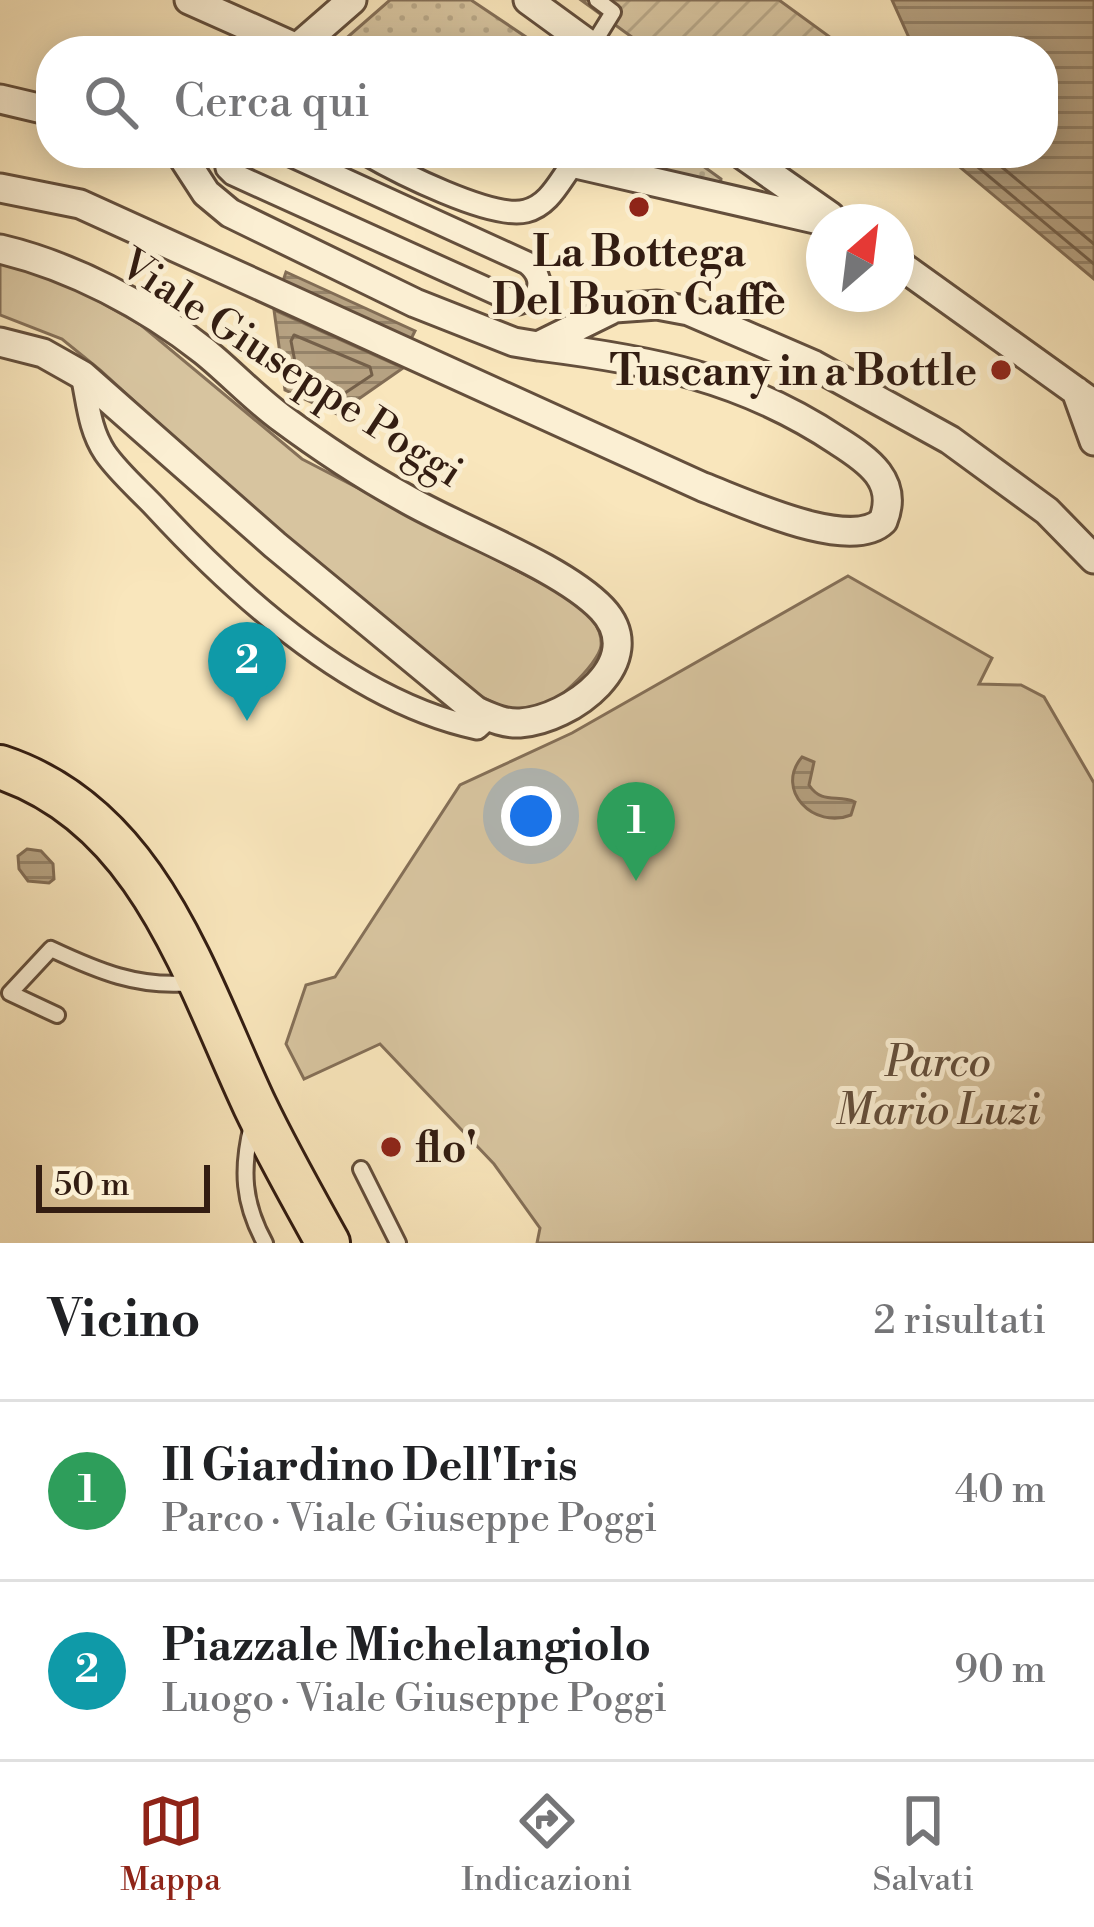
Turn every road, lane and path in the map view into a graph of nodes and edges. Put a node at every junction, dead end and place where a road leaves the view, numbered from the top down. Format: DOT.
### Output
graph roads {
  1 [pos="189,0"];
  2 [pos="320,0"];
  3 [pos="352,0"];
  4 [pos="528,0"];
  5 [pos="597,0"];
  6 [pos="268,36"];
  7 [pos="302,36"];
  8 [pos="311,36"];
  9 [pos="574,36"];
  10 [pos="596,36"];
  11 [pos="0,99"];
  12 [pos="36,107"];
  13 [pos="191,168"];
  14 [pos="227,168"];
  15 [pos="319,168"];
  16 [pos="392,168"];
  17 [pos="570,168"];
  18 [pos="604,168"];
  19 [pos="761,168"];
  20 [pos="407,176"];
  21 [pos="0,188"];
  22 [pos="395,202"];
  23 [pos="812,204"];
  24 [pos="322,215"];
  25 [pos="806,217"];
  26 [pos="0,249"];
  27 [pos="306,250"];
  28 [pos="431,264"];
  29 [pos="914,275"];
  30 [pos="415,303"];
  31 [pos="0,342"];
  32 [pos="538,346"];
  33 [pos="82,375"];
  34 [pos="1085,398"];
  35 [pos="1094,441"];
  36 [pos="1094,559"];
  37 [pos="489,717"];
  38 [pos="0,767"];
  39 [pos="200,982"];
  40 [pos="57,1016"];
  41 [pos="256,1109"];
  42 [pos="361,1169"];
  43 [pos="265,1243"];
  44 [pos="328,1243"];
  45 [pos="398,1243"];
  1 -- 6 [label="street"];
  2 -- 7 [label="street"];
  3 -- 8 [label="street"];
  4 -- 9 [label="street"];
  5 -- 10 [label="lane"];
  11 -- 12 [label="street"];
  13 -- 27 [label="street"];
  14 -- 24 [label="street"];
  15 -- 22 [label="street"];
  16 -- 20 [label="street"];
  17 -- 20 [label="street"];
  18 -- 25 [label="street"];
  19 -- 23 [label="street"];
  20 -- 22 [label="street"];
  21 -- 32 [label="street, Viale Giuseppe Poggi"];
  22 -- 28 [label="street"];
  24 -- 27 [label="street"];
  24 -- 28 [label="street"];
  26 -- 37 [label="street, Viale Giuseppe Poggi"];
  27 -- 30 [label="street"];
  28 -- 30 [label="street"];
  29 -- 34 [label="street"];
  30 -- 32 [label="street"];
  31 -- 33 [label="street"];
  32 -- 36 [label="street"];
  33 -- 37 [label="street"];
  33 -- 37 [label="street, Viale Giuseppe Poggi"];
  34 -- 35 [label="street"];
  38 -- 39 [label="main road"];
  39 -- 40 [label="lane"];
  39 -- 41 [label="main road"];
  41 -- 43 [label="lane"];
  41 -- 44 [label="main road"];
  42 -- 45 [label="lane"];
}
